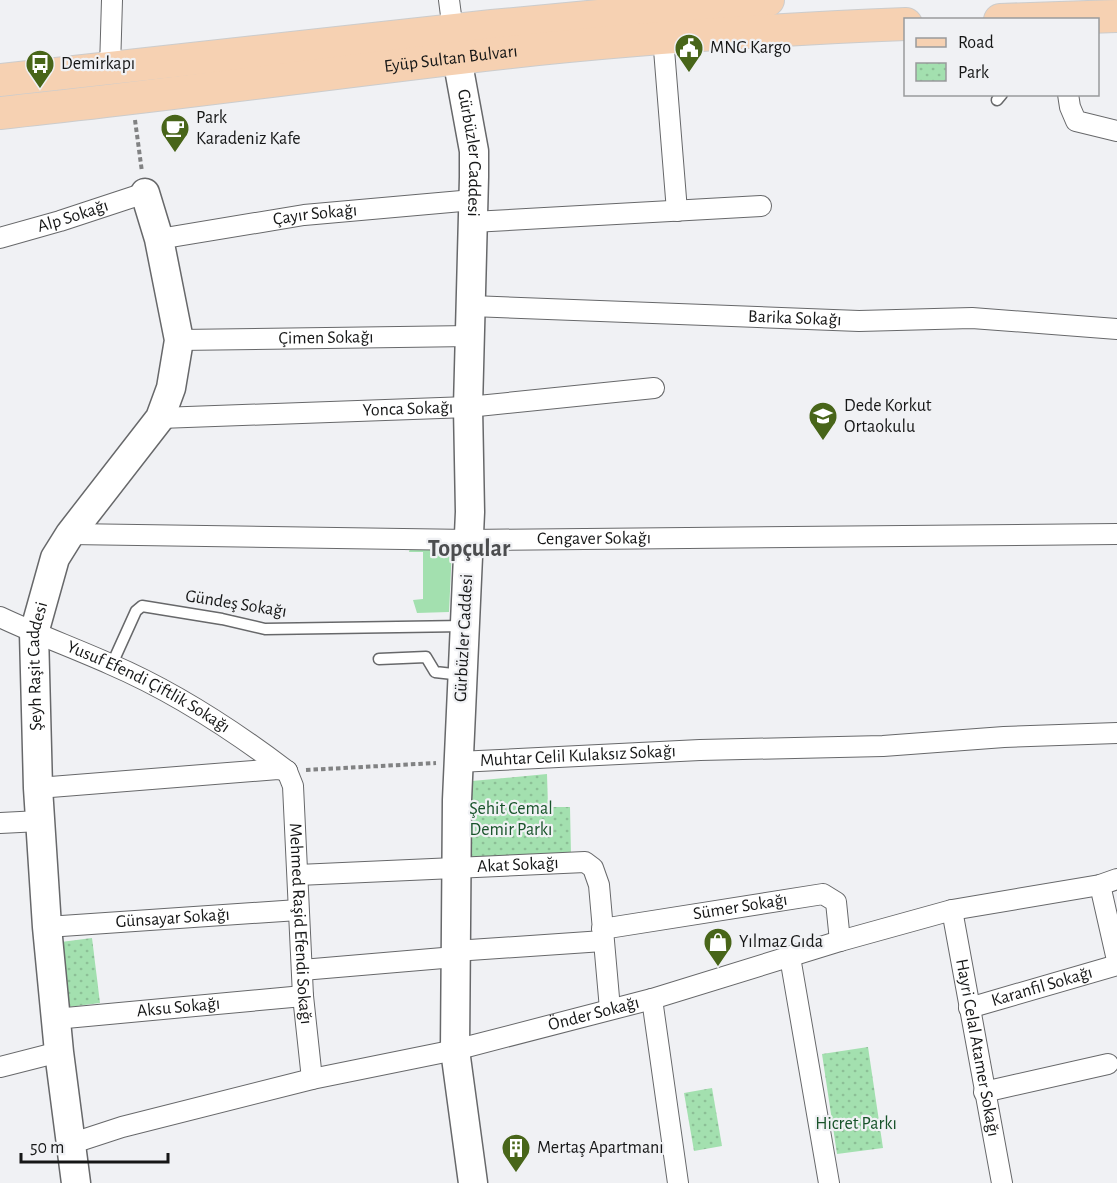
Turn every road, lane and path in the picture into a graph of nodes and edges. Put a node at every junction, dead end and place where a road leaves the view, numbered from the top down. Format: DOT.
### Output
graph roads {
  1 [pos="112,0"];
  2 [pos="449,0"];
  3 [pos="768,0"];
  4 [pos="1117,16"];
  5 [pos="1057,18"];
  6 [pos="904,24"];
  7 [pos="663,37"];
  8 [pos="455,44"];
  9 [pos="110,68"];
  10 [pos="0,80"];
  11 [pos="1068,96"];
  12 [pos="132,99"];
  13 [pos="0,113"];
  14 [pos="1117,131"];
  15 [pos="145,193"];
  16 [pos="761,206"];
  17 [pos="472,211"];
  18 [pos="677,211"];
  19 [pos="0,238"];
  20 [pos="159,239"];
  21 [pos="471,306"];
  22 [pos="1117,328"];
  23 [pos="471,336"];
  24 [pos="179,340"];
  25 [pos="654,388"];
  26 [pos="468,407"];
  27 [pos="160,418"];
  28 [pos="70,534"];
  29 [pos="1117,534"];
  30 [pos="468,540"];
  31 [pos="0,617"];
  32 [pos="464,627"];
  33 [pos="34,633"];
  34 [pos="379,659"];
  35 [pos="112,664"];
  36 [pos="462,675"];
  37 [pos="1117,733"];
  38 [pos="458,762"];
  39 [pos="287,771"];
  40 [pos="38,788"];
  41 [pos="40,821"];
  42 [pos="0,823"];
  43 [pos="456,868"];
  44 [pos="298,875"];
  45 [pos="1109,882"];
  46 [pos="298,910"];
  47 [pos="952,910"];
  48 [pos="47,927"];
  49 [pos="603,935"];
  50 [pos="840,940"];
  51 [pos="455,954"];
  52 [pos="790,957"];
  53 [pos="1117,960"];
  54 [pos="1117,965"];
  55 [pos="302,970"];
  56 [pos="303,996"];
  57 [pos="652,999"];
  58 [pos="969,1008"];
  59 [pos="610,1009"];
  60 [pos="55,1019"];
  61 [pos="455,1050"];
  62 [pos="59,1052"];
  63 [pos="1107,1064"];
  64 [pos="0,1066"];
  65 [pos="312,1079"];
  66 [pos="984,1092"];
  67 [pos="70,1144"];
  68 [pos="76,1183"];
  69 [pos="473,1183"];
  70 [pos="678,1183"];
  71 [pos="829,1183"];
  72 [pos="1002,1183"];
  1 -- 9 [label="street"];
  2 -- 8 [label="street"];
  3 -- 8 [label="main road, Eyüp Sultan Bulvarı"];
  4 -- 5 [label="main road"];
  6 -- 7 [label="main road, Eyüp Sultan Bulvarı"];
  7 -- 8 [label="main road, Eyüp Sultan Bulvarı"];
  7 -- 18 [label="street"];
  8 -- 9 [label="main road, Eyüp Sultan Bulvarı"];
  8 -- 12 [label="main road, Eyüp Sultan Bulvarı"];
  8 -- 17 [label="street, Gürbüzler Caddesi"];
  9 -- 10 [label="main road, Eyüp Sultan Bulvarı"];
  11 -- 14 [label="street"];
  12 -- 13 [label="main road, Eyüp Sultan Bulvarı"];
  12 -- 15 [label="path"];
  15 -- 19 [label="street, Alp Sokağı"];
  15 -- 20 [label="street, Şeyh Raşit Caddesi"];
  16 -- 18 [label="street, Çayır Sokağı"];
  17 -- 18 [label="street, Çayır Sokağı"];
  17 -- 20 [label="street, Çayır Sokağı"];
  17 -- 21 [label="street, Gürbüzler Caddesi"];
  20 -- 24 [label="street, Şeyh Raşit Caddesi"];
  21 -- 22 [label="street, Barika Sokağı"];
  21 -- 23 [label="street, Gürbüzler Caddesi"];
  23 -- 24 [label="street, Çimen Sokağı"];
  23 -- 26 [label="street, Gürbüzler Caddesi"];
  24 -- 27 [label="street, Şeyh Raşit Caddesi"];
  25 -- 26 [label="street, Yonca Sokağı"];
  26 -- 27 [label="street, Yonca Sokağı"];
  26 -- 30 [label="street, Gürbüzler Caddesi"];
  27 -- 28 [label="street, Şeyh Raşit Caddesi"];
  28 -- 30 [label="street, Cengaver Sokağı"];
  28 -- 33 [label="street, Şeyh Raşit Caddesi"];
  29 -- 30 [label="street, Cengaver Sokağı"];
  30 -- 32 [label="street, Gürbüzler Caddesi"];
  31 -- 33 [label="street, Yusuf Efendi Çiftlik Sokağı"];
  32 -- 35 [label="lane, Gündeş Sokağı"];
  32 -- 36 [label="street, Gürbüzler Caddesi"];
  33 -- 35 [label="street, Yusuf Efendi Çiftlik Sokağı"];
  33 -- 40 [label="street, Şeyh Raşit Caddesi"];
  34 -- 36 [label="lane"];
  35 -- 39 [label="street, Yusuf Efendi Çiftlik Sokağı"];
  36 -- 38 [label="street, Gürbüzler Caddesi"];
  37 -- 38 [label="street, Muhtar Celil Kulaksız Sokağı"];
  38 -- 39 [label="path, Muhtar Celil Kulaksız Sokağı"];
  38 -- 43 [label="street, Gürbüzler Caddesi"];
  39 -- 40 [label="street"];
  39 -- 44 [label="street, Mehmed Raşid Efendi Sokağı"];
  40 -- 41 [label="street, Şeyh Raşit Caddesi"];
  41 -- 42 [label="street"];
  41 -- 48 [label="street, Şeyh Raşit Caddesi"];
  43 -- 44 [label="street, Akat Sokağı"];
  43 -- 49 [label="street, Akat Sokağı"];
  43 -- 51 [label="street, Gürbüzler Caddesi"];
  44 -- 46 [label="street, Mehmed Raşid Efendi Sokağı"];
  45 -- 47 [label="street, Önder Sokağı"];
  45 -- 53 [label="street"];
  46 -- 48 [label="street, Günsayar Sokağı"];
  46 -- 55 [label="street, Mehmed Raşid Efendi Sokağı"];
  47 -- 50 [label="street, Önder Sokağı"];
  47 -- 58 [label="street, Hayri Celal Atamer Sokağı"];
  48 -- 60 [label="street, Şeyh Raşit Caddesi"];
  49 -- 50 [label="street, Sümer Sokağı"];
  49 -- 51 [label="street, Sümer Sokağı"];
  49 -- 59 [label="street, Akat Sokağı"];
  50 -- 52 [label="street, Önder Sokağı"];
  51 -- 55 [label="street, Sümer Sokağı"];
  51 -- 61 [label="street, Gürbüzler Caddesi"];
  52 -- 57 [label="street, Önder Sokağı"];
  52 -- 71 [label="street"];
  54 -- 58 [label="street, Karanfil Sokağı"];
  55 -- 56 [label="street, Mehmed Raşid Efendi Sokağı"];
  56 -- 60 [label="street, Aksu Sokağı"];
  56 -- 65 [label="street, Mehmed Raşid Efendi Sokağı"];
  57 -- 59 [label="street, Önder Sokağı"];
  57 -- 70 [label="street"];
  58 -- 66 [label="street, Hayri Celal Atamer Sokağı"];
  59 -- 61 [label="street, Önder Sokağı"];
  60 -- 62 [label="street, Şeyh Raşit Caddesi"];
  61 -- 65 [label="street, Önder Sokağı"];
  61 -- 69 [label="street, Gürbüzler Caddesi"];
  62 -- 64 [label="street"];
  62 -- 67 [label="street, Şeyh Raşit Caddesi"];
  63 -- 66 [label="street"];
  65 -- 67 [label="street, Önder Sokağı"];
  66 -- 72 [label="street, Hayri Celal Atamer Sokağı"];
  67 -- 68 [label="street, Şeyh Raşit Caddesi"];
}
